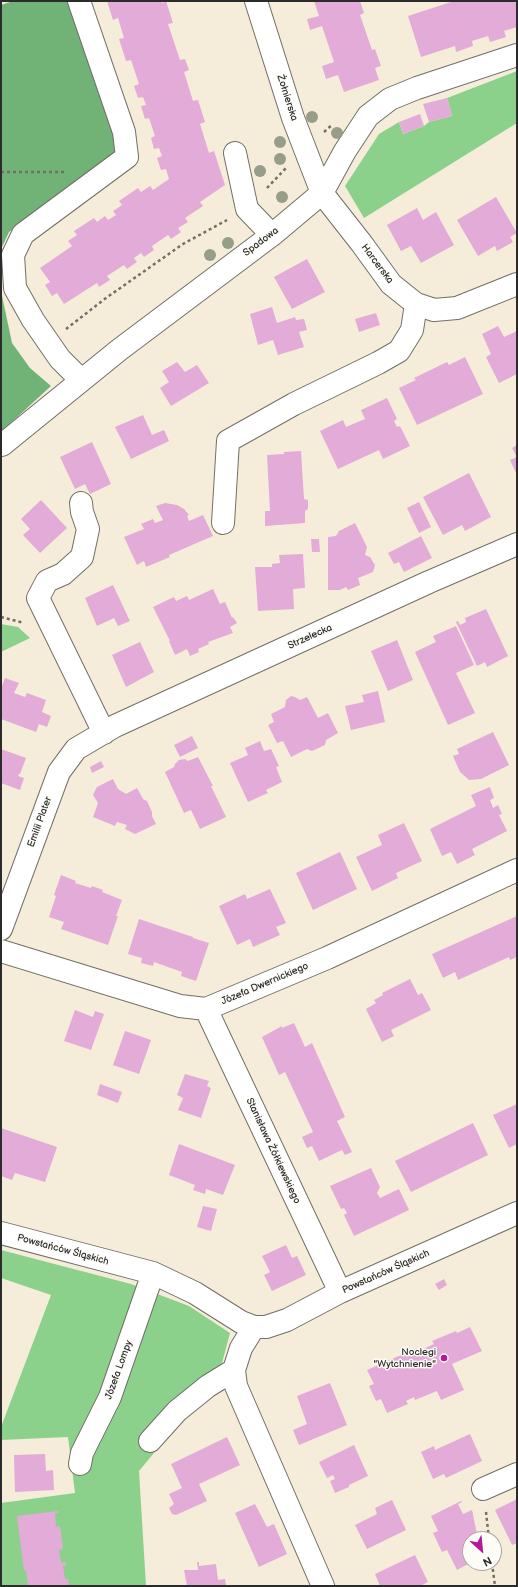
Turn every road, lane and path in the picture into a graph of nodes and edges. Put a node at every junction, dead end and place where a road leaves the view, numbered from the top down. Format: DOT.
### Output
graph roads {
  1 [pos="79,1"];
  2 [pos="256,1"];
  3 [pos="517,55"];
  4 [pos="235,153"];
  5 [pos="1,172"];
  6 [pos="68,172"];
  7 [pos="322,193"];
  8 [pos="272,235"];
  9 [pos="517,284"];
  10 [pos="416,304"];
  11 [pos="81,380"];
  12 [pos="2,445"];
  13 [pos="81,503"];
  14 [pos="223,523"];
  15 [pos="517,544"];
  16 [pos="104,733"];
  17 [pos="517,870"];
  18 [pos="1,929"];
  19 [pos="1,951"];
  20 [pos="206,1010"];
  21 [pos="517,1213"];
  22 [pos="1,1233"];
  23 [pos="153,1273"];
  24 [pos="340,1292"];
  25 [pos="254,1327"];
  26 [pos="234,1370"];
  27 [pos="150,1441"];
  28 [pos="80,1464"];
  29 [pos="517,1474"];
  30 [pos="483,1489"];
  31 [pos="488,1531"];
  32 [pos="493,1571"];
  33 [pos="323,1586"];
  34 [pos="495,1586"];
  1 -- 11 [label="street"];
  2 -- 7 [label="street, Żołnierska"];
  3 -- 7 [label="street, Spadowa"];
  4 -- 8 [label="street"];
  5 -- 6 [label="path"];
  7 -- 8 [label="street, Spadowa"];
  7 -- 10 [label="street, Harcerska"];
  8 -- 11 [label="street, Spadowa"];
  9 -- 10 [label="street, Harcerska"];
  10 -- 14 [label="street"];
  11 -- 12 [label="street, Spadowa"];
  13 -- 16 [label="street"];
  15 -- 16 [label="street, Strzelecka"];
  16 -- 18 [label="street, Emilii Plater"];
  17 -- 20 [label="street, Józefa Dwernickiego"];
  19 -- 20 [label="street"];
  20 -- 24 [label="street, Stanisława Żółkiewskiego"];
  21 -- 24 [label="street, Powstańców Śląskich"];
  22 -- 23 [label="street, Powstańców Śląskich"];
  23 -- 25 [label="street, Powstańców Śląskich"];
  23 -- 28 [label="street, Józefa Lompy"];
  24 -- 25 [label="street, Powstańców Śląskich"];
  25 -- 26 [label="street"];
  26 -- 27 [label="street"];
  26 -- 33 [label="street"];
  29 -- 30 [label="street"];
  30 -- 31 [label="path"];
  32 -- 34 [label="path"];
}
